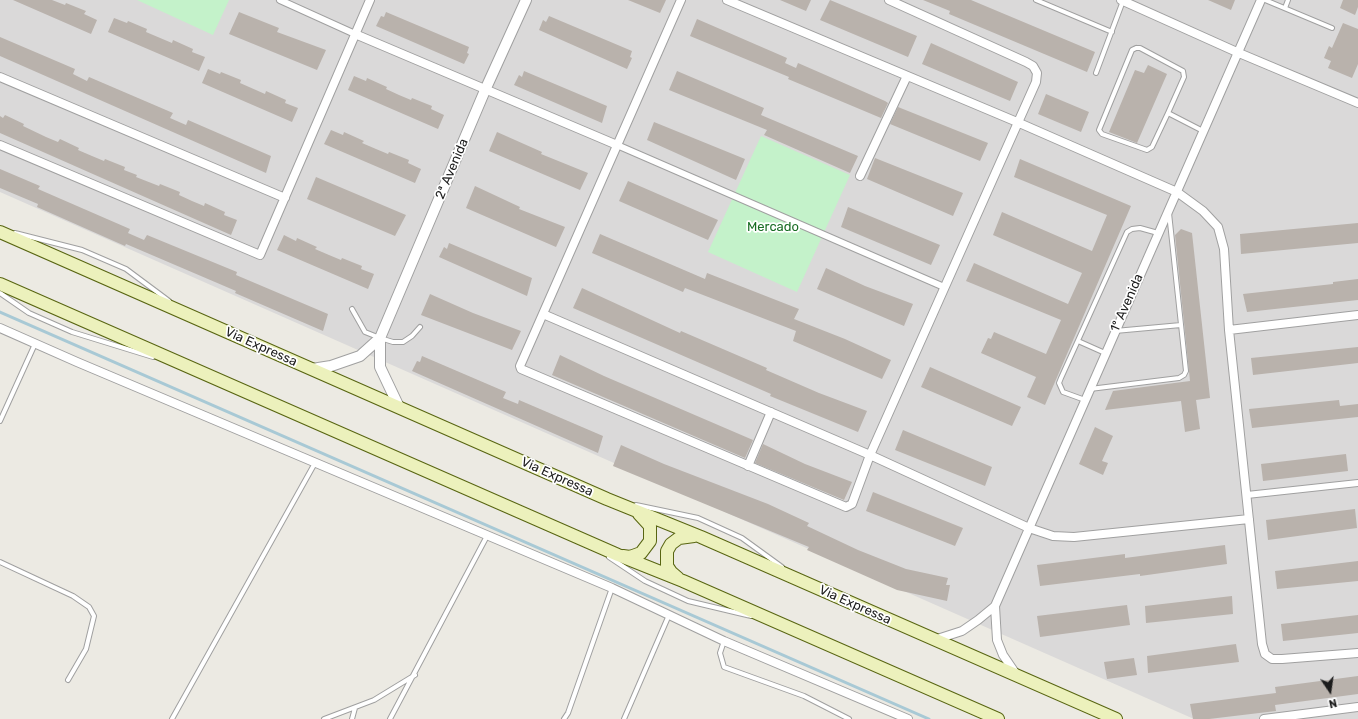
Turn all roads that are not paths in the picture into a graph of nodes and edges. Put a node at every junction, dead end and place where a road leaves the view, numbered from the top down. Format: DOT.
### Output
graph roads {
  1 [pos="280,0"];
  2 [pos="370,0"];
  3 [pos="526,0"];
  4 [pos="681,0"];
  5 [pos="727,0"];
  6 [pos="889,0"];
  7 [pos="1036,0"];
  8 [pos="1122,0"];
  9 [pos="1262,0"];
  10 [pos="1266,0"];
  11 [pos="1288,0"];
  12 [pos="1285,8"];
  13 [pos="1332,28"];
  14 [pos="1112,32"];
  15 [pos="355,34"];
  16 [pos="1240,53"];
  17 [pos="1096,73"];
  18 [pos="906,76"];
  19 [pos="0,77"];
  20 [pos="486,88"];
  21 [pos="1358,103"];
  22 [pos="1168,113"];
  23 [pos="1017,122"];
  24 [pos="1204,132"];
  25 [pos="0,145"];
  26 [pos="617,145"];
  27 [pos="860,176"];
  28 [pos="1177,192"];
  29 [pos="285,198"];
  30 [pos="1169,211"];
  31 [pos="0,229"];
  32 [pos="0,232"];
  33 [pos="1158,233"];
  34 [pos="0,284"];
  35 [pos="944,287"];
  36 [pos="0,293"];
  37 [pos="352,309"];
  38 [pos="187,314"];
  39 [pos="543,314"];
  40 [pos="1358,315"];
  41 [pos="1181,325"];
  42 [pos="420,327"];
  43 [pos="0,328"];
  44 [pos="1229,330"];
  45 [pos="1115,331"];
  46 [pos="380,338"];
  47 [pos="1078,341"];
  48 [pos="35,343"];
  49 [pos="1105,353"];
  50 [pos="312,369"];
  51 [pos="199,371"];
  52 [pos="1090,389"];
  53 [pos="1085,400"];
  54 [pos="399,407"];
  55 [pos="771,412"];
  56 [pos="0,421"];
  57 [pos="870,455"];
  58 [pos="315,463"];
  59 [pos="748,466"];
  60 [pos="1358,483"];
  61 [pos="1247,495"];
  62 [pos="607,499"];
  63 [pos="636,511"];
  64 [pos="1249,519"];
  65 [pos="1029,528"];
  66 [pos="487,535"];
  67 [pos="701,538"];
  68 [pos="587,542"];
  69 [pos="618,555"];
  70 [pos="0,562"];
  71 [pos="683,581"];
  72 [pos="802,582"];
  73 [pos="612,588"];
  74 [pos="994,606"];
  75 [pos="669,615"];
  76 [pos="779,623"];
  77 [pos="934,640"];
  78 [pos="724,641"];
  79 [pos="1358,653"];
  80 [pos="415,675"];
  81 [pos="1018,676"];
  82 [pos="68,680"];
  83 [pos="1358,707"];
  84 [pos="355,708"];
  85 [pos="172,719"];
  86 [pos="324,719"];
  87 [pos="352,719"];
  88 [pos="390,719"];
  89 [pos="564,719"];
  90 [pos="624,719"];
  91 [pos="849,719"];
  92 [pos="908,719"];
  93 [pos="998,719"];
  94 [pos="1116,719"];
  95 [pos="1264,719"];
  1 -- 15 [label="street"];
  2 -- 15 [label="street"];
  3 -- 20 [label="street, 2ª Avenida"];
  4 -- 26 [label="street"];
  5 -- 18 [label="street"];
  6 -- 23 [label="street"];
  7 -- 14 [label="lane"];
  8 -- 14 [label="lane"];
  8 -- 16 [label="street"];
  9 -- 16 [label="street, 1º Avenida"];
  10 -- 12 [label="lane"];
  11 -- 12 [label="lane"];
  12 -- 13 [label="lane"];
  14 -- 17 [label="lane"];
  15 -- 20 [label="street"];
  15 -- 29 [label="street"];
  16 -- 21 [label="street"];
  16 -- 24 [label="street, 1º Avenida"];
  18 -- 23 [label="street"];
  18 -- 27 [label="street"];
  19 -- 29 [label="street"];
  20 -- 26 [label="street"];
  20 -- 46 [label="street, 2ª Avenida"];
  22 -- 22 [label="lane"];
  22 -- 24 [label="lane"];
  23 -- 28 [label="street"];
  23 -- 35 [label="street"];
  24 -- 28 [label="street, 1º Avenida"];
  25 -- 29 [label="street"];
  26 -- 35 [label="street"];
  26 -- 39 [label="street"];
  28 -- 30 [label="street, 1º Avenida"];
  28 -- 44 [label="street"];
  30 -- 33 [label="street, 1º Avenida"];
  30 -- 41 [label="lane"];
  31 -- 38 [label="lane"];
  32 -- 38 [label="main road, Via Expressa"];
  33 -- 45 [label="street, 1º Avenida"];
  33 -- 47 [label="lane"];
  34 -- 51 [label="main road"];
  35 -- 57 [label="street"];
  36 -- 51 [label="lane"];
  37 -- 46 [label="lane"];
  38 -- 50 [label="main road, Via Expressa"];
  39 -- 55 [label="street"];
  39 -- 59 [label="street"];
  40 -- 44 [label="street"];
  41 -- 45 [label="lane"];
  41 -- 52 [label="lane"];
  42 -- 46 [label="lane"];
  43 -- 48 [label="street"];
  44 -- 61 [label="street"];
  45 -- 49 [label="street, 1º Avenida"];
  46 -- 50 [label="street"];
  46 -- 54 [label="street"];
  47 -- 49 [label="lane"];
  47 -- 53 [label="lane"];
  48 -- 56 [label="lane"];
  48 -- 58 [label="street"];
  49 -- 52 [label="street, 1º Avenida"];
  50 -- 54 [label="main road, Via Expressa"];
  51 -- 68 [label="main road"];
  52 -- 53 [label="street, 1º Avenida"];
  53 -- 65 [label="street, 1º Avenida"];
  54 -- 62 [label="main road, Via Expressa"];
  55 -- 57 [label="street"];
  55 -- 59 [label="street"];
  57 -- 59 [label="street"];
  57 -- 65 [label="street"];
  58 -- 66 [label="street"];
  58 -- 85 [label="lane"];
  60 -- 61 [label="street"];
  61 -- 64 [label="street"];
  62 -- 63 [label="main road, Via Expressa"];
  62 -- 72 [label="lane"];
  63 -- 67 [label="main road, Via Expressa"];
  63 -- 69 [label="main road"];
  64 -- 65 [label="street"];
  64 -- 79 [label="street"];
  65 -- 74 [label="street, 1º Avenida"];
  66 -- 73 [label="street"];
  66 -- 80 [label="lane"];
  67 -- 71 [label="main road"];
  67 -- 72 [label="main road, Via Expressa"];
  68 -- 69 [label="main road"];
  68 -- 76 [label="lane"];
  69 -- 71 [label="main road"];
  70 -- 82 [label="lane"];
  71 -- 76 [label="main road"];
  72 -- 77 [label="main road, Via Expressa"];
  73 -- 75 [label="street"];
  73 -- 89 [label="lane"];
  74 -- 77 [label="street"];
  74 -- 81 [label="street"];
  75 -- 78 [label="street"];
  75 -- 90 [label="lane"];
  76 -- 93 [label="main road"];
  77 -- 81 [label="main road, Via Expressa"];
  78 -- 91 [label="lane"];
  78 -- 92 [label="street"];
  80 -- 84 [label="lane"];
  80 -- 88 [label="lane"];
  81 -- 94 [label="main road, Via Expressa"];
  83 -- 95 [label="street"];
  84 -- 86 [label="lane"];
  84 -- 87 [label="lane"];
}
